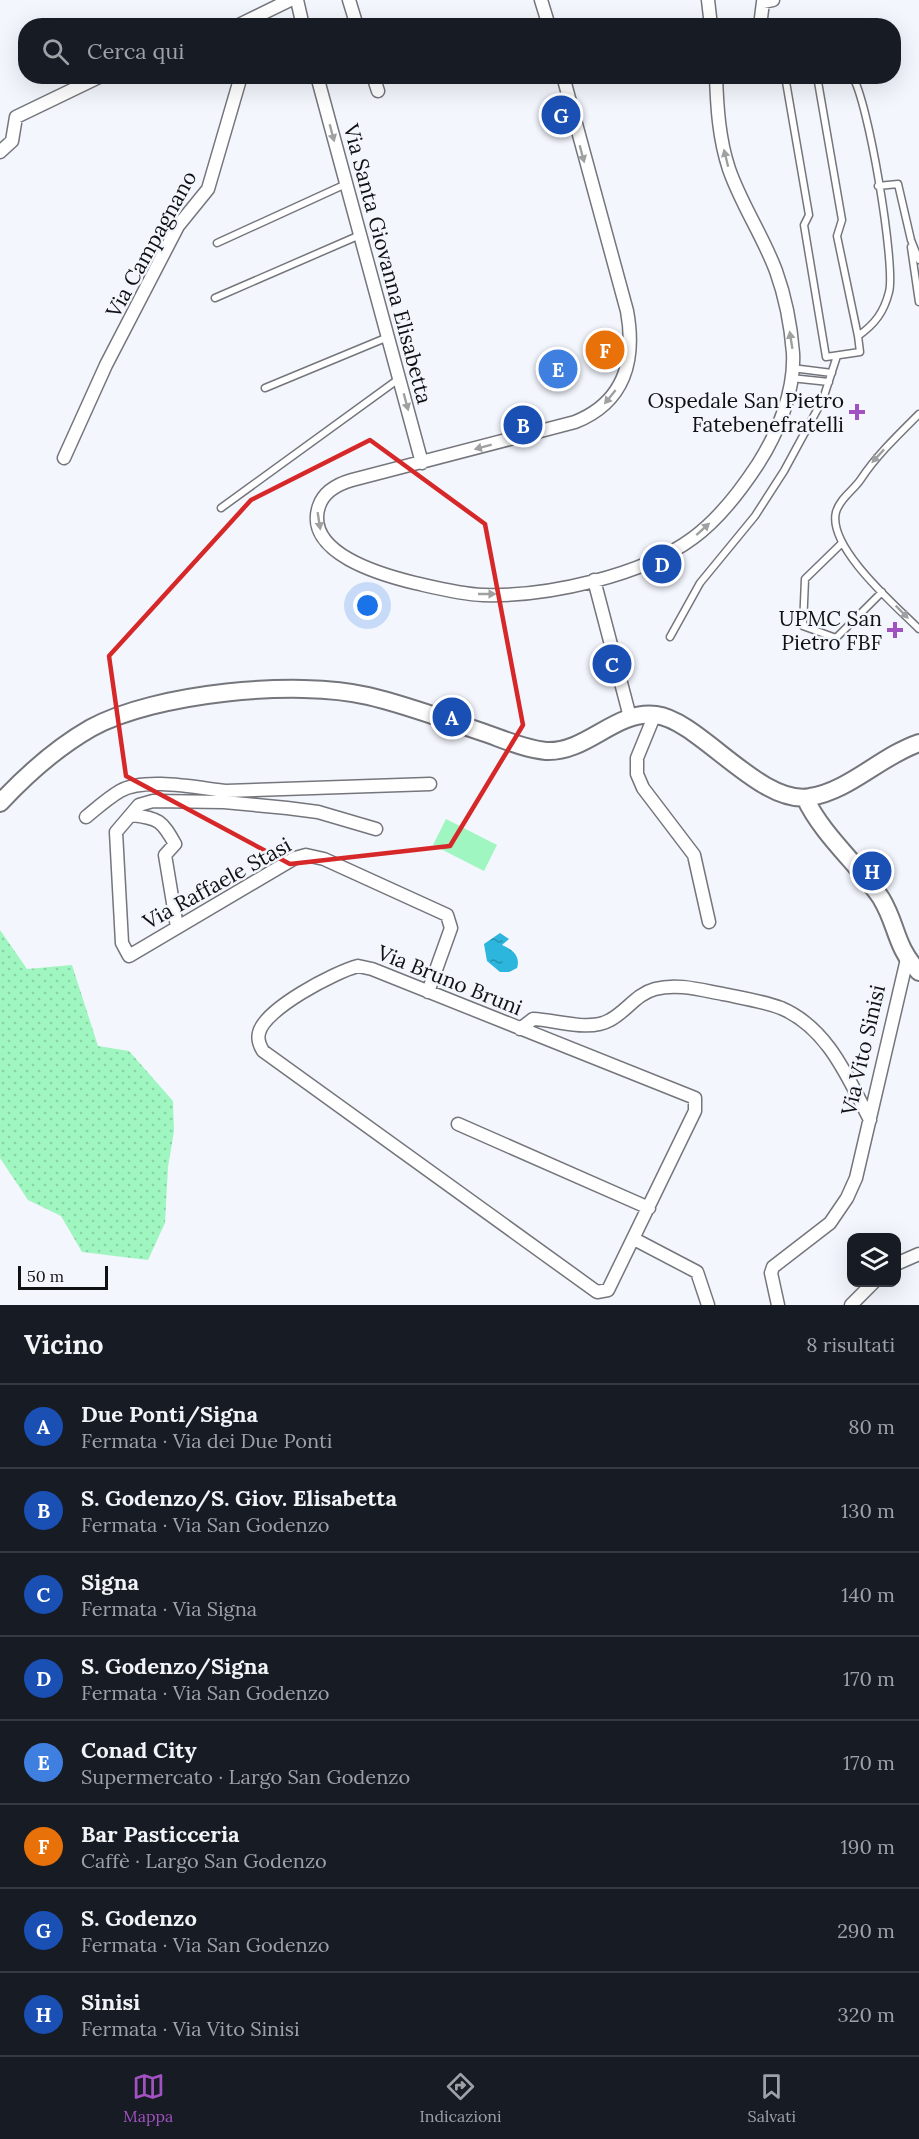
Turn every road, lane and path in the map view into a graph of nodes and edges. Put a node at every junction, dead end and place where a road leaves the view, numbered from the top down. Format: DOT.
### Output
graph roads {
  1 [pos="290,0"];
  2 [pos="297,0"];
  3 [pos="350,0"];
  4 [pos="542,0"];
  5 [pos="708,0"];
  6 [pos="773,0"];
  7 [pos="253,18"];
  8 [pos="301,18"];
  9 [pos="355,18"];
  10 [pos="547,18"];
  11 [pos="710,18"];
  12 [pos="761,18"];
  13 [pos="84,84"];
  14 [pos="239,84"];
  15 [pos="319,84"];
  16 [pos="376,84"];
  17 [pos="565,84"];
  18 [pos="716,84"];
  19 [pos="786,84"];
  20 [pos="818,84"];
  21 [pos="858,84"];
  22 [pos="378,91"];
  23 [pos="0,152"];
  24 [pos="346,184"];
  25 [pos="878,186"];
  26 [pos="360,235"];
  27 [pos="911,240"];
  28 [pos="217,243"];
  29 [pos="919,260"];
  30 [pos="215,297"];
  31 [pos="919,302"];
  32 [pos="388,336"];
  33 [pos="858,336"];
  34 [pos="837,356"];
  35 [pos="791,373"];
  36 [pos="832,373"];
  37 [pos="400,378"];
  38 [pos="829,382"];
  39 [pos="265,388"];
  40 [pos="919,414"];
  41 [pos="64,458"];
  42 [pos="422,462"];
  43 [pos="221,508"];
  44 [pos="842,543"];
  45 [pos="594,580"];
  46 [pos="882,592"];
  47 [pos="919,629"];
  48 [pos="670,637"];
  49 [pos="655,714"];
  50 [pos="630,717"];
  51 [pos="919,743"];
  52 [pos="430,784"];
  53 [pos="225,796"];
  54 [pos="806,798"];
  55 [pos="0,803"];
  56 [pos="132,815"];
  57 [pos="86,817"];
  58 [pos="376,829"];
  59 [pos="709,922"];
  60 [pos="177,927"];
  61 [pos="907,958"];
  62 [pos="919,972"];
  63 [pos="428,992"];
  64 [pos="520,1029"];
  65 [pos="870,1120"];
  66 [pos="458,1124"];
  67 [pos="649,1208"];
  68 [pos="634,1239"];
  69 [pos="919,1254"];
  70 [pos="901,1262"];
  71 [pos="869,1287"];
  72 [pos="708,1305"];
  73 [pos="778,1305"];
  74 [pos="852,1305"];
  1 -- 7 [label="street"];
  2 -- 8 [label="street"];
  3 -- 9 [label="street"];
  4 -- 10 [label="street"];
  5 -- 11 [label="street"];
  6 -- 12 [label="street"];
  13 -- 23 [label="street"];
  14 -- 41 [label="street, Via Campagnano"];
  15 -- 24 [label="street, Via Santa Giovanna Elisabetta, one-way"];
  16 -- 22 [label="street"];
  17 -- 42 [label="street, one-way"];
  35 -- 18 [label="street, one-way"];
  19 -- 34 [label="lane"];
  20 -- 33 [label="lane"];
  21 -- 25 [label="lane"];
  24 -- 26 [label="street, Via Santa Giovanna Elisabetta"];
  24 -- 28 [label="lane"];
  25 -- 27 [label="lane"];
  25 -- 33 [label="lane"];
  26 -- 30 [label="lane"];
  26 -- 32 [label="street, Via Santa Giovanna Elisabetta"];
  27 -- 29 [label="lane"];
  27 -- 31 [label="lane"];
  32 -- 37 [label="street, Via Santa Giovanna Elisabetta"];
  32 -- 39 [label="lane"];
  33 -- 34 [label="lane"];
  34 -- 36 [label="lane"];
  35 -- 36 [label="lane"];
  35 -- 38 [label="lane"];
  45 -- 35 [label="street, one-way"];
  36 -- 38 [label="lane"];
  37 -- 42 [label="street, Via Santa Giovanna Elisabetta, one-way"];
  37 -- 43 [label="lane"];
  38 -- 48 [label="lane"];
  40 -- 44 [label="lane, one-way"];
  42 -- 45 [label="street, one-way"];
  44 -- 46 [label="lane"];
  44 -- 46 [label="lane"];
  45 -- 50 [label="street"];
  46 -- 47 [label="lane, one-way"];
  49 -- 50 [label="street"];
  49 -- 54 [label="street"];
  49 -- 59 [label="street"];
  50 -- 55 [label="street"];
  51 -- 54 [label="street"];
  52 -- 53 [label="street"];
  53 -- 56 [label="street"];
  53 -- 57 [label="street"];
  53 -- 58 [label="street"];
  54 -- 61 [label="street"];
  56 -- 60 [label="street"];
  56 -- 60 [label="street, Via Raffaele Stasi"];
  60 -- 63 [label="street, Via Raffaele Stasi"];
  61 -- 62 [label="street"];
  61 -- 65 [label="street, Via Vito Sinisi"];
  63 -- 64 [label="street, Via Bruno Bruni"];
  63 -- 68 [label="street, Via Bruno Bruni"];
  64 -- 65 [label="street"];
  64 -- 67 [label="street, Via Bruno Bruni"];
  65 -- 73 [label="street, Via Vito Sinisi"];
  66 -- 67 [label="street"];
  67 -- 68 [label="street, Via Bruno Bruni"];
  68 -- 72 [label="street"];
  69 -- 70 [label="street"];
  71 -- 74 [label="street"];
}
